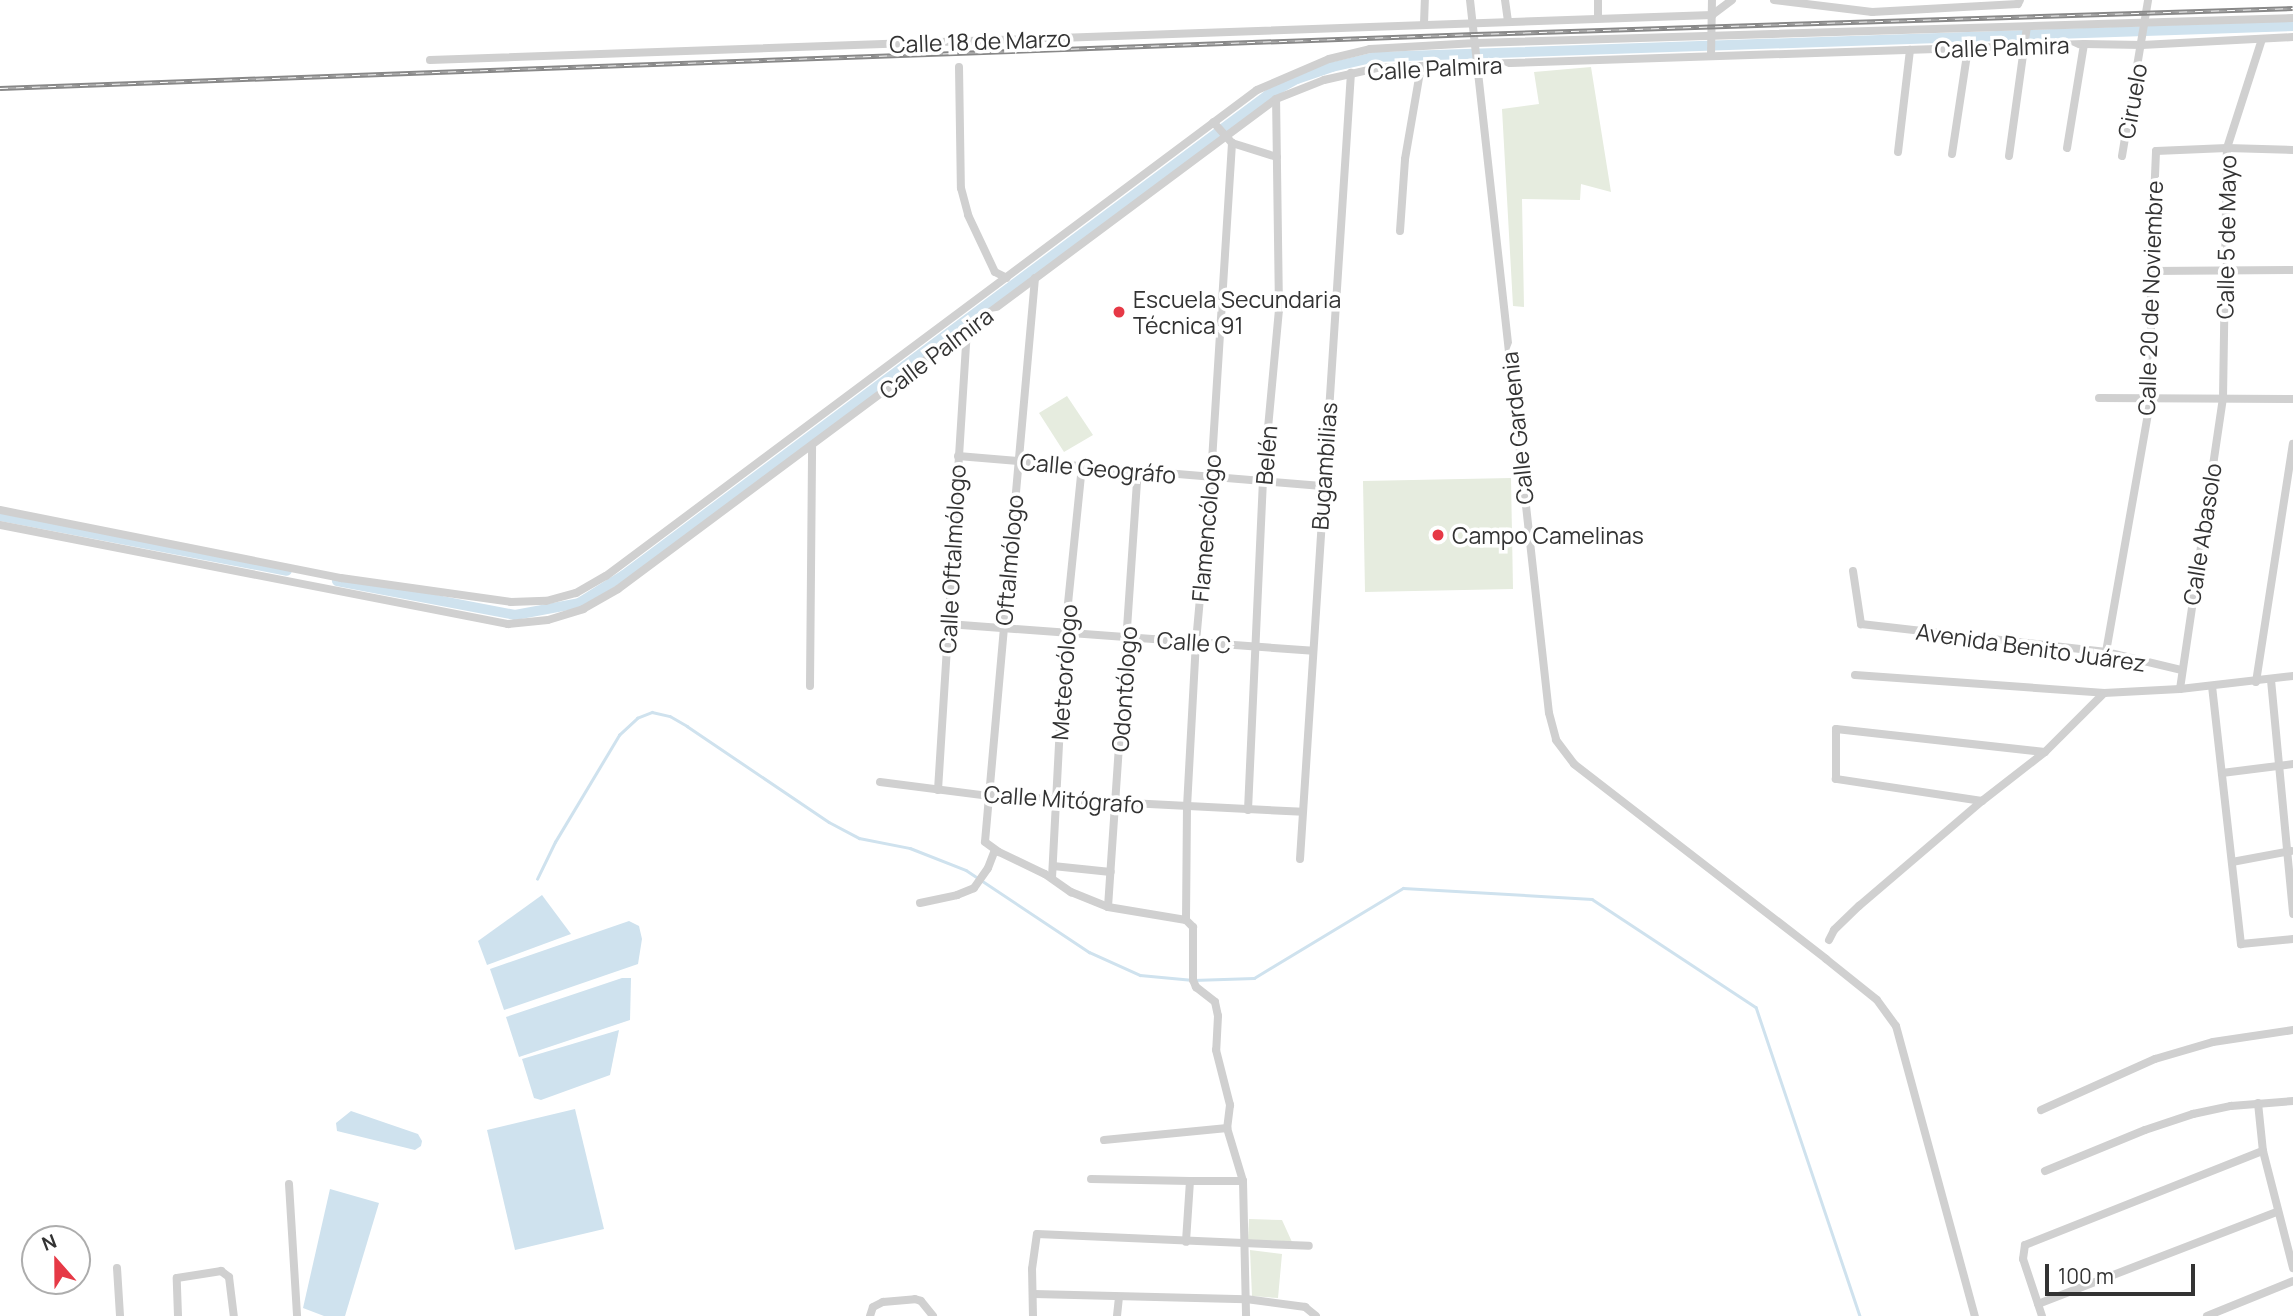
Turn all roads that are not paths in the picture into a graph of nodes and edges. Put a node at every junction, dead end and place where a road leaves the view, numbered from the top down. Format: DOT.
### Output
graph roads {
  1 [pos="1424,0"];
  2 [pos="1471,0"];
  3 [pos="1505,0"];
  4 [pos="1598,0"];
  5 [pos="1712,0"];
  6 [pos="1732,0"];
  7 [pos="1774,0"];
  8 [pos="1896,0"];
  9 [pos="2148,0"];
  10 [pos="2019,2"];
  11 [pos="1830,4"];
  12 [pos="1894,10"];
  13 [pos="1712,15"];
  14 [pos="1598,18"];
  15 [pos="2293,18"];
  16 [pos="1508,22"];
  17 [pos="1473,23"];
  18 [pos="1424,24"];
  19 [pos="2144,25"];
  20 [pos="2027,28"];
  21 [pos="1899,32"];
  22 [pos="2293,37"];
  23 [pos="1712,39"];
  24 [pos="2262,39"];
  25 [pos="2142,42"];
  26 [pos="1476,44"];
  27 [pos="2084,44"];
  28 [pos="2025,45"];
  29 [pos="1968,48"];
  30 [pos="1897,49"];
  31 [pos="1910,50"];
  32 [pos="1711,55"];
  33 [pos="430,60"];
  34 [pos="1477,62"];
  35 [pos="1421,66"];
  36 [pos="959,67"];
  37 [pos="1351,73"];
  38 [pos="1276,99"];
  39 [pos="1222,132"];
  40 [pos="2067,148"];
  41 [pos="2227,148"];
  42 [pos="2293,150"];
  43 [pos="1898,152"];
  44 [pos="1952,154"];
  45 [pos="2009,156"];
  46 [pos="2122,156"];
  47 [pos="1277,157"];
  48 [pos="1400,230"];
  49 [pos="1071,240"];
  50 [pos="2293,270"];
  51 [pos="2151,271"];
  52 [pos="2225,271"];
  53 [pos="1007,278"];
  54 [pos="1035,278"];
  55 [pos="967,329"];
  56 [pos="2099,398"];
  57 [pos="2151,398"];
  58 [pos="2223,398"];
  59 [pos="2293,399"];
  60 [pos="2293,444"];
  61 [pos="812,447"];
  62 [pos="958,456"];
  63 [pos="1017,461"];
  64 [pos="1082,466"];
  65 [pos="1138,471"];
  66 [pos="1211,477"];
  67 [pos="1264,482"];
  68 [pos="1322,486"];
  69 [pos="0,510"];
  70 [pos="0,526"];
  71 [pos="1853,571"];
  72 [pos="948,624"];
  73 [pos="1004,628"];
  74 [pos="1065,633"];
  75 [pos="1127,637"];
  76 [pos="1196,642"];
  77 [pos="1256,647"];
  78 [pos="1314,651"];
  79 [pos="2106,652"];
  80 [pos="2181,670"];
  81 [pos="1855,675"];
  82 [pos="2293,676"];
  83 [pos="2271,680"];
  84 [pos="2256,682"];
  85 [pos="810,686"];
  86 [pos="2212,686"];
  87 [pos="2180,689"];
  88 [pos="2104,693"];
  89 [pos="2045,752"];
  90 [pos="2293,764"];
  91 [pos="2279,766"];
  92 [pos="2221,773"];
  93 [pos="880,782"];
  94 [pos="938,790"];
  95 [pos="990,796"];
  96 [pos="1056,800"];
  97 [pos="1982,800"];
  98 [pos="1116,803"];
  99 [pos="1187,807"];
  100 [pos="1248,810"];
  101 [pos="1303,812"];
  102 [pos="995,850"];
  103 [pos="2291,851"];
  104 [pos="1300,859"];
  105 [pos="2232,862"];
  106 [pos="1052,866"];
  107 [pos="1111,872"];
  108 [pos="1052,878"];
  109 [pos="920,903"];
  110 [pos="1108,907"];
  111 [pos="2293,914"];
  112 [pos="1186,920"];
  113 [pos="2293,939"];
  114 [pos="1829,940"];
  115 [pos="2293,1030"];
  116 [pos="2293,1101"];
  117 [pos="2258,1103"];
  118 [pos="2041,1110"];
  119 [pos="1227,1128"];
  120 [pos="1104,1140"];
  121 [pos="2263,1151"];
  122 [pos="2045,1171"];
  123 [pos="1091,1179"];
  124 [pos="1190,1181"];
  125 [pos="1243,1181"];
  126 [pos="289,1184"];
  127 [pos="2276,1212"];
  128 [pos="1186,1242"];
  129 [pos="1245,1245"];
  130 [pos="1310,1246"];
  131 [pos="117,1268"];
  132 [pos="2293,1268"];
  133 [pos="2293,1281"];
  134 [pos="1034,1294"];
  135 [pos="1119,1297"];
  136 [pos="1246,1299"];
  137 [pos="2038,1304"];
  138 [pos="120,1316"];
  139 [pos="178,1316"];
  140 [pos="234,1316"];
  141 [pos="298,1316"];
  142 [pos="870,1316"];
  143 [pos="933,1316"];
  144 [pos="1033,1316"];
  145 [pos="1117,1316"];
  146 [pos="1247,1316"];
  147 [pos="1315,1316"];
  148 [pos="1975,1316"];
  149 [pos="2042,1316"];
  150 [pos="2207,1316"];
  1 -- 18 [label="street"];
  2 -- 17 [label="street, Calle Gardenia"];
  3 -- 16 [label="street"];
  4 -- 14 [label="street"];
  5 -- 13 [label="street"];
  6 -- 13 [label="street"];
  7 -- 11 [label="street"];
  8 -- 12 [label="street"];
  9 -- 19 [label="street, Ciruelo"];
  10 -- 12 [label="street"];
  11 -- 12 [label="street"];
  13 -- 14 [label="street, Calle 18 de Marzo"];
  13 -- 23 [label="street"];
  14 -- 16 [label="street, Calle 18 de Marzo"];
  15 -- 19 [label="street"];
  16 -- 17 [label="street, Calle 18 de Marzo"];
  17 -- 18 [label="street, Calle 18 de Marzo"];
  17 -- 26 [label="street, Calle Gardenia"];
  18 -- 33 [label="street, Calle 18 de Marzo"];
  19 -- 20 [label="street"];
  19 -- 25 [label="street, Ciruelo"];
  20 -- 21 [label="street"];
  20 -- 28 [label="street"];
  21 -- 23 [label="street"];
  21 -- 30 [label="street"];
  22 -- 24 [label="street, Calle Palmira"];
  23 -- 26 [label="street"];
  23 -- 32 [label="street"];
  24 -- 25 [label="street, Calle Palmira"];
  24 -- 41 [label="street, Calle 5 de Mayo"];
  25 -- 27 [label="street, Calle Palmira"];
  25 -- 46 [label="street, Ciruelo"];
  26 -- 34 [label="street, Calle Gardenia"];
  26 -- 39 [label="street"];
  27 -- 28 [label="street, Calle Palmira"];
  27 -- 40 [label="street"];
  28 -- 29 [label="street, Calle Palmira"];
  28 -- 45 [label="street"];
  29 -- 31 [label="street, Calle Palmira"];
  29 -- 44 [label="street"];
  30 -- 31 [label="street, Calle Palmira"];
  30 -- 32 [label="street, Calle Palmira"];
  31 -- 43 [label="street"];
  32 -- 34 [label="street, Calle Palmira"];
  34 -- 35 [label="street, Calle Palmira"];
  34 -- 148 [label="street, Calle Gardenia"];
  35 -- 37 [label="street, Calle Palmira"];
  35 -- 48 [label="street"];
  36 -- 53 [label="street"];
  37 -- 38 [label="street, Calle Palmira"];
  37 -- 68 [label="street, Bugambilias"];
  38 -- 39 [label="street, Calle Palmira"];
  38 -- 47 [label="street, Belén"];
  39 -- 47 [label="street"];
  39 -- 49 [label="street, Calle Palmira"];
  39 -- 49 [label="street"];
  39 -- 66 [label="street, Flamencólogo"];
  41 -- 42 [label="street"];
  41 -- 51 [label="street, Calle 20 de Noviembre"];
  41 -- 52 [label="street, Calle 5 de Mayo"];
  47 -- 67 [label="street, Belén"];
  49 -- 53 [label="street"];
  49 -- 54 [label="street, Calle Palmira"];
  50 -- 52 [label="street"];
  51 -- 52 [label="street"];
  51 -- 57 [label="street, Calle 20 de Noviembre"];
  52 -- 58 [label="street, Calle 5 de Mayo"];
  53 -- 69 [label="street"];
  54 -- 55 [label="street, Calle Palmira"];
  54 -- 63 [label="street, Oftalmólogo"];
  55 -- 61 [label="street, Calle Palmira"];
  55 -- 62 [label="street, Calle Oftalmólogo"];
  56 -- 57 [label="street"];
  57 -- 58 [label="street"];
  57 -- 79 [label="street, Calle 20 de Noviembre"];
  58 -- 59 [label="street"];
  58 -- 80 [label="street, Calle Abasolo"];
  60 -- 84 [label="street"];
  61 -- 70 [label="street, Calle Palmira"];
  61 -- 85 [label="street"];
  62 -- 63 [label="street, Calle Geográfo"];
  62 -- 72 [label="street, Calle Oftalmólogo"];
  63 -- 64 [label="street, Calle Geográfo"];
  63 -- 73 [label="street, Oftalmólogo"];
  64 -- 65 [label="street, Calle Geográfo"];
  64 -- 74 [label="street, Meteorólogo"];
  65 -- 66 [label="street, Calle Geográfo"];
  65 -- 75 [label="street, Odontólogo"];
  66 -- 67 [label="street, Calle Geográfo"];
  66 -- 76 [label="street, Flamencólogo"];
  67 -- 68 [label="street, Calle Geográfo"];
  67 -- 77 [label="street, Belén"];
  68 -- 78 [label="street, Bugambilias"];
  71 -- 79 [label="street, Avenida Benito Juárez"];
  72 -- 73 [label="street, Calle C"];
  72 -- 94 [label="street, Calle Oftalmólogo"];
  73 -- 74 [label="street, Calle C"];
  73 -- 95 [label="street, Oftalmólogo"];
  74 -- 75 [label="street, Calle C"];
  74 -- 96 [label="street, Meteorólogo"];
  75 -- 76 [label="street, Calle C"];
  75 -- 98 [label="street, Odontólogo"];
  76 -- 77 [label="street, Calle C"];
  76 -- 99 [label="street, Flamencólogo"];
  77 -- 78 [label="street, Calle C"];
  77 -- 100 [label="street, Belén"];
  78 -- 101 [label="street, Bugambilias"];
  79 -- 80 [label="street, Avenida Benito Juárez"];
  80 -- 87 [label="street"];
  81 -- 88 [label="street, Avenida Benito Juárez"];
  82 -- 83 [label="street, Avenida Benito Juárez"];
  83 -- 84 [label="street, Avenida Benito Juárez"];
  83 -- 91 [label="street"];
  84 -- 86 [label="street, Avenida Benito Juárez"];
  86 -- 87 [label="street, Avenida Benito Juárez"];
  86 -- 92 [label="street"];
  87 -- 88 [label="street, Avenida Benito Juárez"];
  88 -- 89 [label="street"];
  89 -- 97 [label="street"];
  89 -- 97 [label="street"];
  90 -- 91 [label="street"];
  91 -- 92 [label="street"];
  91 -- 103 [label="street"];
  92 -- 105 [label="street"];
  93 -- 94 [label="street, Calle Mitógrafo"];
  94 -- 95 [label="street, Calle Mitógrafo"];
  95 -- 96 [label="street, Calle Mitógrafo"];
  95 -- 102 [label="street, Oftalmólogo"];
  96 -- 98 [label="street, Calle Mitógrafo"];
  96 -- 106 [label="street, Meteorólogo"];
  97 -- 114 [label="street"];
  98 -- 99 [label="street, Calle Mitógrafo"];
  98 -- 107 [label="street, Odontólogo"];
  99 -- 100 [label="street, Calle Mitógrafo"];
  99 -- 112 [label="street, Flamencólogo"];
  100 -- 101 [label="street, Calle Mitógrafo"];
  101 -- 104 [label="street, Bugambilias"];
  102 -- 108 [label="street"];
  102 -- 109 [label="street"];
  103 -- 105 [label="street"];
  103 -- 111 [label="street"];
  105 -- 113 [label="street"];
  106 -- 107 [label="street"];
  106 -- 108 [label="street, Meteorólogo"];
  107 -- 110 [label="street, Odontólogo"];
  108 -- 110 [label="street"];
  110 -- 112 [label="street"];
  112 -- 119 [label="street, Flamencólogo"];
  115 -- 118 [label="street"];
  116 -- 117 [label="street"];
  117 -- 121 [label="street"];
  117 -- 122 [label="street"];
  119 -- 120 [label="street"];
  119 -- 125 [label="street, Flamencólogo"];
  121 -- 127 [label="street"];
  121 -- 137 [label="street"];
  123 -- 124 [label="street"];
  124 -- 125 [label="street"];
  124 -- 128 [label="street"];
  125 -- 129 [label="street, Flamencólogo"];
  126 -- 141 [label="street"];
  127 -- 132 [label="street"];
  127 -- 137 [label="street"];
  128 -- 129 [label="street"];
  128 -- 134 [label="street"];
  129 -- 130 [label="street"];
  129 -- 136 [label="street, Flamencólogo"];
  131 -- 138 [label="street"];
  133 -- 150 [label="street"];
  134 -- 135 [label="street"];
  134 -- 144 [label="street"];
  135 -- 136 [label="street"];
  135 -- 145 [label="street"];
  136 -- 146 [label="street, Flamencólogo"];
  136 -- 147 [label="street"];
  137 -- 149 [label="street"];
  139 -- 140 [label="street"];
  142 -- 143 [label="street"];
}
